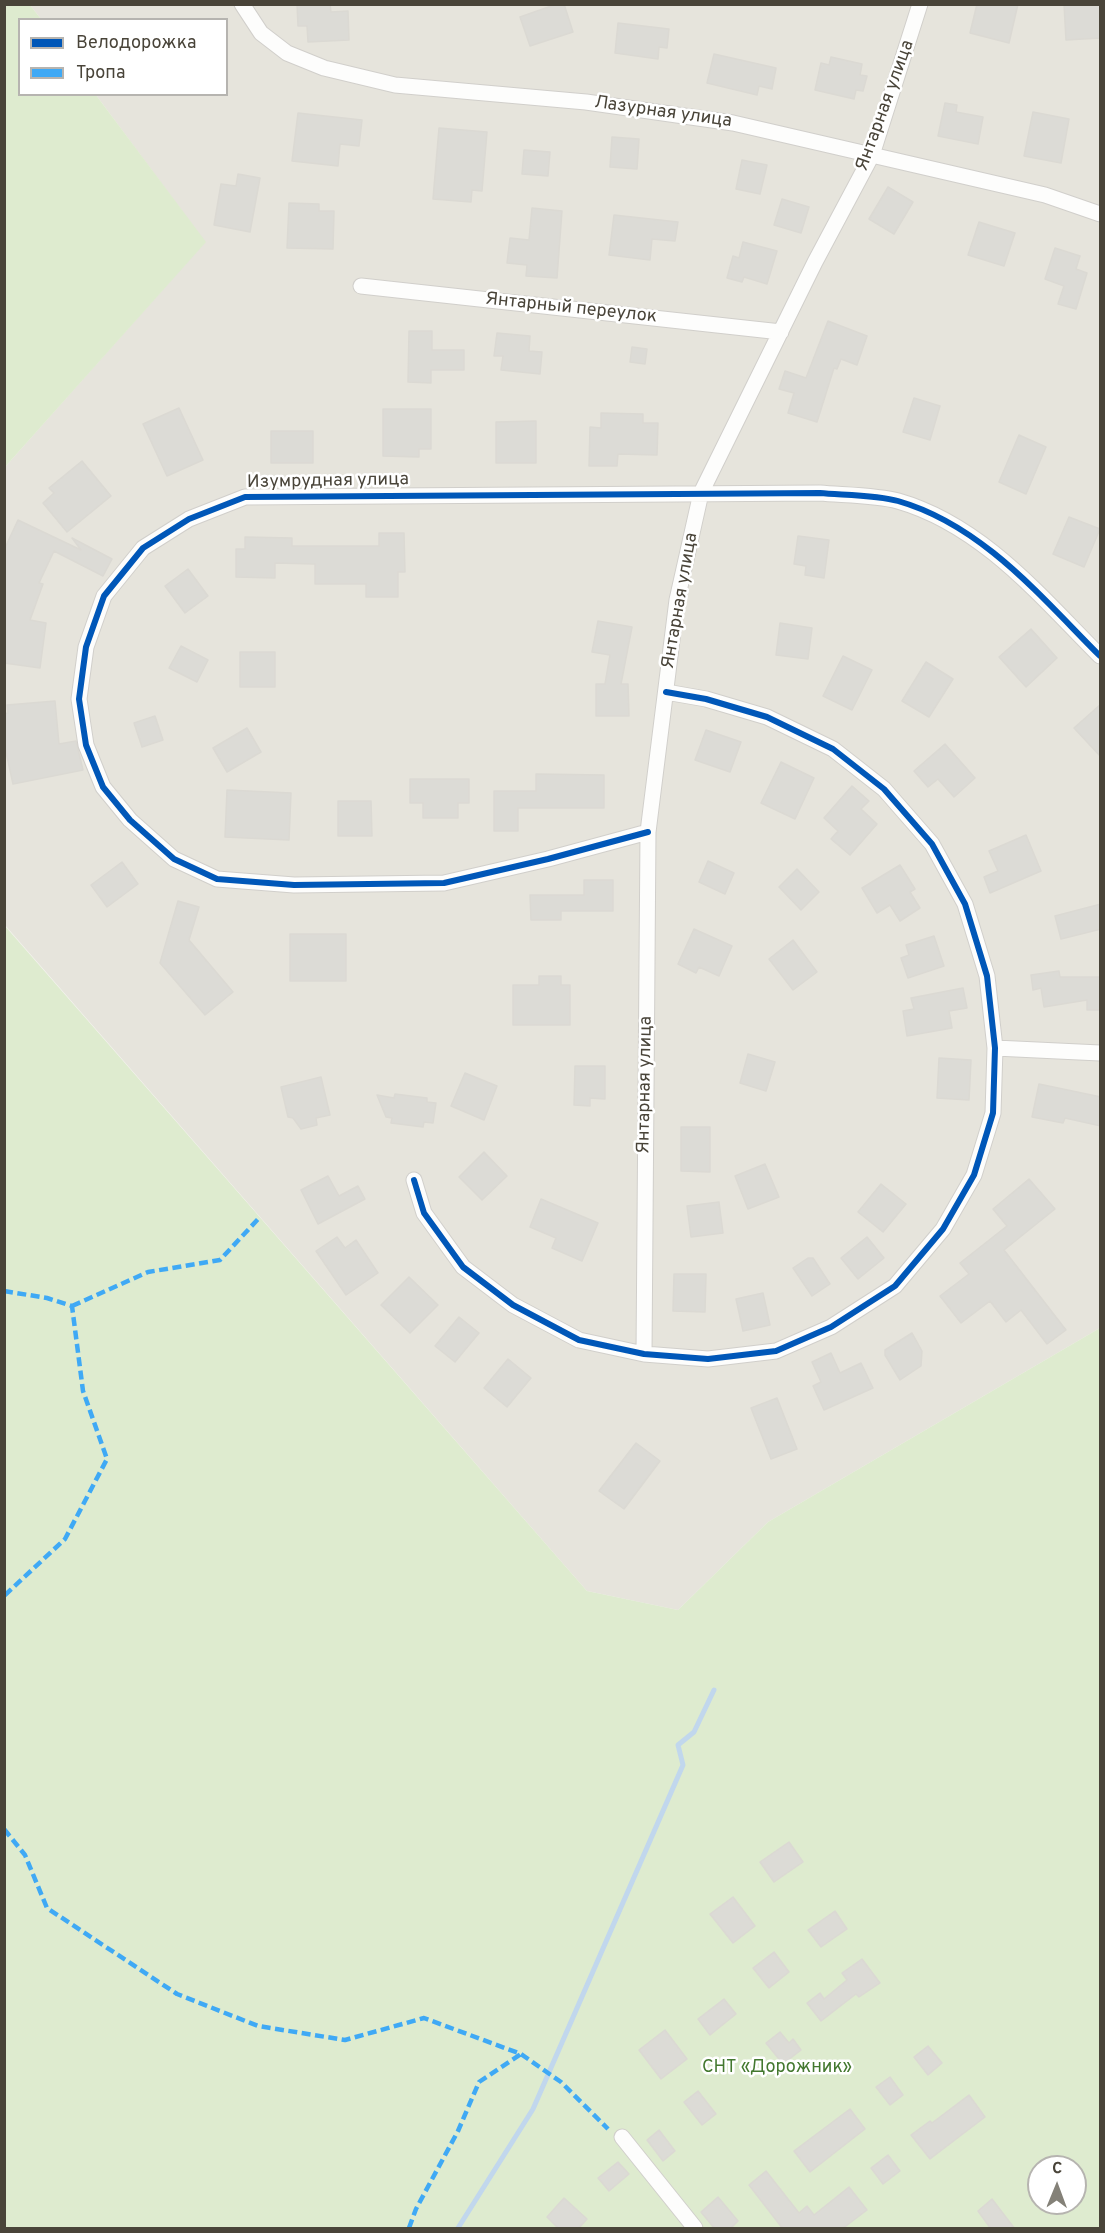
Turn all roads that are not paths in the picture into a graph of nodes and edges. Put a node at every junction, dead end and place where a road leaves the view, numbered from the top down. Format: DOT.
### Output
graph roads {
  1 [pos="242,4"];
  2 [pos="920,4"];
  3 [pos="872,155"];
  4 [pos="1101,214"];
  5 [pos="361,286"];
  6 [pos="781,332"];
  7 [pos="701,493"];
  8 [pos="1101,656"];
  9 [pos="666,692"];
  10 [pos="648,832"];
  11 [pos="995,1048"];
  12 [pos="1101,1053"];
  13 [pos="414,1180"];
  14 [pos="644,1354"];
  15 [pos="621,2137"];
  16 [pos="694,2229"];
  1 -- 3 [label="street, Лазурная улица"];
  2 -- 3 [label="street, Янтарная улица"];
  3 -- 4 [label="street, Лазурная улица"];
  3 -- 6 [label="street, Янтарная улица"];
  5 -- 6 [label="street, Янтарный переулок"];
  6 -- 7 [label="street, Янтарная улица"];
  7 -- 8 [label="street, Изумрудная улица"];
  7 -- 9 [label="street, Янтарная улица"];
  7 -- 10 [label="street, Изумрудная улица"];
  9 -- 10 [label="street, Янтарная улица"];
  9 -- 11 [label="street"];
  10 -- 14 [label="street, Янтарная улица"];
  11 -- 12 [label="street"];
  11 -- 14 [label="street"];
  13 -- 14 [label="street"];
  15 -- 16 [label="street"];
}
